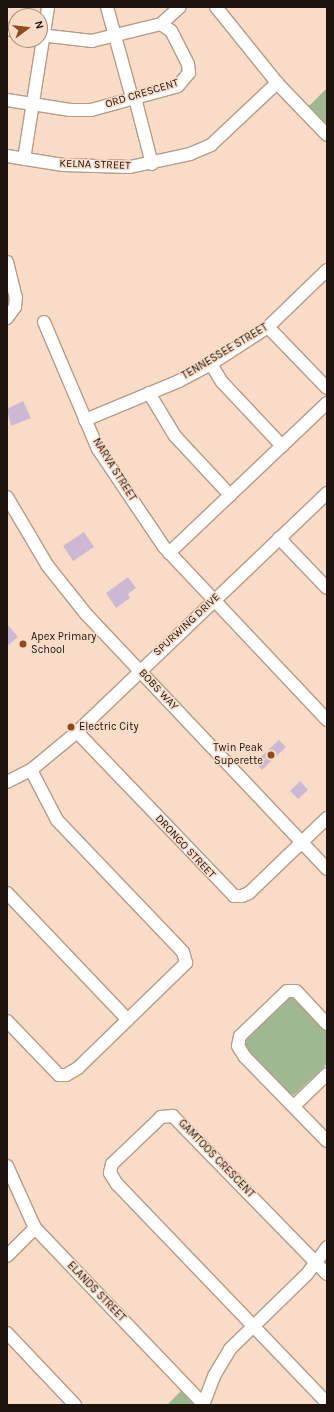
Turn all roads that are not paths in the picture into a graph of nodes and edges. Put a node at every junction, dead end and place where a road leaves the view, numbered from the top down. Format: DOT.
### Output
graph roads {
  1 [pos="107,7"];
  2 [pos="180,7"];
  3 [pos="216,7"];
  4 [pos="161,24"];
  5 [pos="115,35"];
  6 [pos="48,36"];
  7 [pos="40,48"];
  8 [pos="277,84"];
  9 [pos="134,98"];
  10 [pos="7,100"];
  11 [pos="33,104"];
  12 [pos="327,135"];
  13 [pos="7,156"];
  14 [pos="24,159"];
  15 [pos="152,164"];
  16 [pos="7,262"];
  17 [pos="325,277"];
  18 [pos="7,318"];
  19 [pos="44,322"];
  20 [pos="268,327"];
  21 [pos="211,364"];
  22 [pos="327,388"];
  23 [pos="149,393"];
  24 [pos="327,403"];
  25 [pos="85,420"];
  26 [pos="282,446"];
  27 [pos="327,493"];
  28 [pos="230,495"];
  29 [pos="7,497"];
  30 [pos="279,538"];
  31 [pos="169,553"];
  32 [pos="327,588"];
  33 [pos="213,600"];
  34 [pos="139,670"];
  35 [pos="327,720"];
  36 [pos="77,732"];
  37 [pos="31,770"];
  38 [pos="7,782"];
  39 [pos="327,818"];
  40 [pos="302,842"];
  41 [pos="327,868"];
  42 [pos="7,893"];
  43 [pos="128,1020"];
  44 [pos="7,1021"];
  45 [pos="327,1024"];
  46 [pos="327,1074"];
  47 [pos="294,1106"];
  48 [pos="327,1141"];
  49 [pos="7,1166"];
  50 [pos="35,1228"];
  51 [pos="327,1247"];
  52 [pos="7,1256"];
  53 [pos="316,1263"];
  54 [pos="327,1274"];
  55 [pos="253,1326"];
  56 [pos="7,1333"];
  57 [pos="203,1404"];
  58 [pos="326,1404"];
  59 [pos="75,1405"];
  1 -- 5 [label="street"];
  2 -- 4 [label="street"];
  3 -- 8 [label="street"];
  4 -- 5 [label="street"];
  4 -- 9 [label="street, ORD CRESCENT"];
  5 -- 6 [label="street"];
  5 -- 9 [label="street"];
  7 -- 11 [label="street"];
  8 -- 12 [label="street"];
  8 -- 15 [label="street, KELNA STREET"];
  9 -- 11 [label="street, ORD CRESCENT"];
  9 -- 15 [label="street"];
  10 -- 11 [label="street, ORD CRESCENT"];
  11 -- 14 [label="street"];
  13 -- 14 [label="street, KELNA STREET"];
  14 -- 15 [label="street, KELNA STREET"];
  16 -- 18 [label="street"];
  17 -- 20 [label="street, TENNESSEE STREET"];
  19 -- 25 [label="street, NARVA STREET"];
  20 -- 21 [label="street, TENNESSEE STREET"];
  20 -- 22 [label="street"];
  21 -- 23 [label="street, TENNESSEE STREET"];
  21 -- 26 [label="street"];
  23 -- 25 [label="street, TENNESSEE STREET"];
  23 -- 28 [label="street"];
  24 -- 26 [label="street"];
  25 -- 31 [label="street, NARVA STREET"];
  26 -- 28 [label="street"];
  27 -- 30 [label="street, SPURWING DRIVE"];
  28 -- 31 [label="street"];
  29 -- 34 [label="street, BOBS WAY"];
  30 -- 32 [label="street"];
  30 -- 33 [label="street, SPURWING DRIVE"];
  31 -- 33 [label="street, NARVA STREET"];
  33 -- 34 [label="street, SPURWING DRIVE"];
  33 -- 35 [label="street, NARVA STREET"];
  34 -- 36 [label="street, SPURWING DRIVE"];
  34 -- 40 [label="street, BOBS WAY"];
  36 -- 37 [label="street, SPURWING DRIVE"];
  36 -- 40 [label="street, DRONGO STREET"];
  37 -- 38 [label="street, SPURWING DRIVE"];
  37 -- 43 [label="street"];
  39 -- 40 [label="street"];
  40 -- 41 [label="street, BOBS WAY"];
  42 -- 43 [label="street"];
  43 -- 44 [label="street"];
  45 -- 47 [label="street"];
  46 -- 47 [label="street"];
  47 -- 48 [label="street"];
  49 -- 50 [label="street, ELANDS STREET"];
  50 -- 52 [label="street"];
  50 -- 57 [label="street, ELANDS STREET"];
  51 -- 53 [label="street"];
  53 -- 54 [label="street"];
  53 -- 55 [label="street"];
  53 -- 55 [label="street, GAMTOOS CRESCENT"];
  55 -- 57 [label="street"];
  55 -- 58 [label="street"];
  56 -- 59 [label="street"];
}
